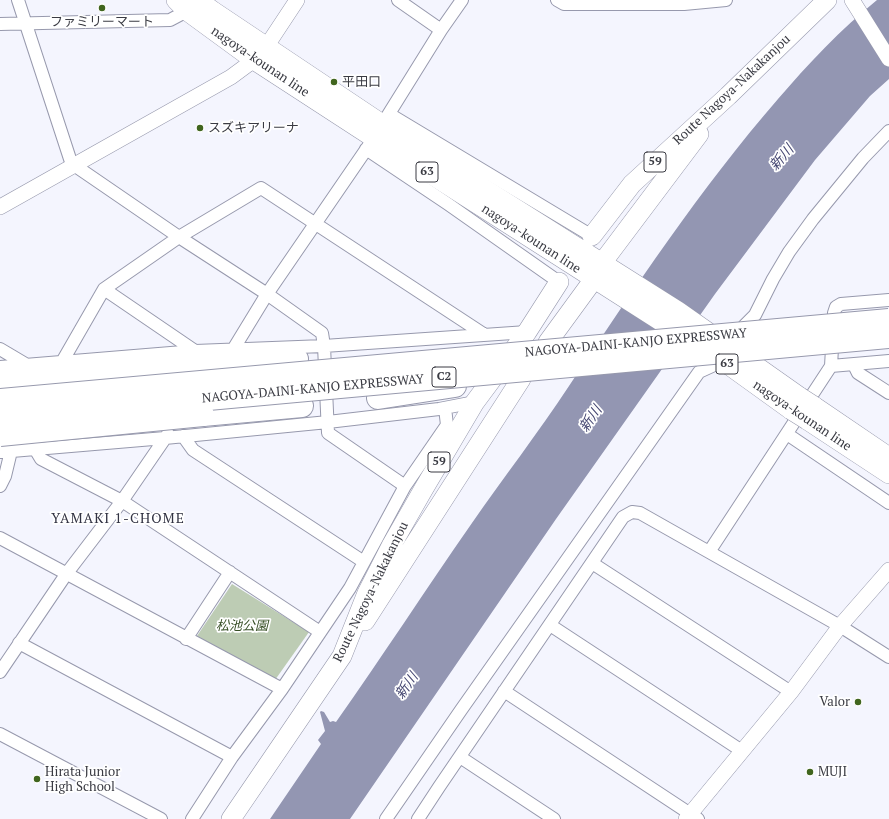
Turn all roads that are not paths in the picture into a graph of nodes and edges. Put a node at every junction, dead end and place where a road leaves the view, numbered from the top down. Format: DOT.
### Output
graph roads {
  1 [pos="18,0"];
  2 [pos="297,0"];
  3 [pos="398,0"];
  4 [pos="462,0"];
  5 [pos="557,0"];
  6 [pos="726,0"];
  7 [pos="827,0"];
  8 [pos="852,0"];
  9 [pos="684,2"];
  10 [pos="187,4"];
  11 [pos="0,24"];
  12 [pos="25,24"];
  13 [pos="441,30"];
  14 [pos="260,53"];
  15 [pos="889,59"];
  16 [pos="728,96"];
  17 [pos="378,131"];
  18 [pos="889,131"];
  19 [pos="74,165"];
  20 [pos="0,208"];
  21 [pos="316,224"];
  22 [pos="592,236"];
  23 [pos="179,237"];
  24 [pos="601,273"];
  25 [pos="559,282"];
  26 [pos="104,289"];
  27 [pos="267,294"];
  28 [pos="889,300"];
  29 [pos="889,320"];
  30 [pos="744,326"];
  31 [pos="527,332"];
  32 [pos="485,335"];
  33 [pos="889,337"];
  34 [pos="548,342"];
  35 [pos="324,346"];
  36 [pos="0,348"];
  37 [pos="195,351"];
  38 [pos="232,352"];
  39 [pos="366,360"];
  40 [pos="723,361"];
  41 [pos="889,361"];
  42 [pos="62,362"];
  43 [pos="27,364"];
  44 [pos="854,365"];
  45 [pos="831,366"];
  46 [pos="4,371"];
  47 [pos="0,373"];
  48 [pos="522,379"];
  49 [pos="475,392"];
  50 [pos="889,393"];
  51 [pos="0,400"];
  52 [pos="445,408"];
  53 [pos="803,408"];
  54 [pos="0,418"];
  55 [pos="328,422"];
  56 [pos="203,424"];
  57 [pos="449,433"];
  58 [pos="787,434"];
  59 [pos="167,435"];
  60 [pos="183,436"];
  61 [pos="4,446"];
  62 [pos="35,449"];
  63 [pos="199,454"];
  64 [pos="889,457"];
  65 [pos="889,474"];
  66 [pos="0,486"];
  67 [pos="406,486"];
  68 [pos="122,501"];
  69 [pos="889,503"];
  70 [pos="0,538"];
  71 [pos="709,552"];
  72 [pos="364,562"];
  73 [pos="592,563"];
  74 [pos="889,570"];
  75 [pos="230,572"];
  76 [pos="67,573"];
  77 [pos="550,625"];
  78 [pos="840,626"];
  79 [pos="320,632"];
  80 [pos="186,638"];
  81 [pos="19,643"];
  82 [pos="342,656"];
  83 [pos="889,657"];
  84 [pos="0,672"];
  85 [pos="282,689"];
  86 [pos="504,691"];
  87 [pos="791,692"];
  88 [pos="0,734"];
  89 [pos="742,751"];
  90 [pos="232,757"];
  91 [pos="460,757"];
  92 [pos="692,817"];
  93 [pos="161,819"];
  94 [pos="192,819"];
  95 [pos="231,819"];
  96 [pos="386,819"];
  97 [pos="418,819"];
  98 [pos="554,819"];
  1 -- 12 [label="street"];
  2 -- 14 [label="street"];
  3 -- 13 [label="street"];
  4 -- 13 [label="street"];
  5 -- 9 [label="street"];
  6 -- 9 [label="street"];
  7 -- 16 [label="main road, Route Nagoya-Nakakanjou / 59"];
  8 -- 15 [label="street"];
  10 -- 12 [label="street"];
  10 -- 14 [label="main road, nagoya-kounan line / 63"];
  11 -- 12 [label="street"];
  12 -- 19 [label="street"];
  13 -- 17 [label="street"];
  14 -- 17 [label="main road, nagoya-kounan line / 63"];
  14 -- 19 [label="street"];
  16 -- 22 [label="main road, Route Nagoya-Nakakanjou / 59"];
  16 -- 24 [label="main road"];
  17 -- 21 [label="street"];
  17 -- 22 [label="street"];
  17 -- 24 [label="main road, nagoya-kounan line / 63"];
  17 -- 25 [label="street"];
  18 -- 30 [label="street"];
  19 -- 20 [label="street"];
  19 -- 23 [label="street"];
  21 -- 23 [label="street"];
  21 -- 27 [label="street"];
  21 -- 32 [label="street"];
  23 -- 26 [label="street"];
  23 -- 27 [label="street"];
  24 -- 34 [label="main road"];
  24 -- 40 [label="main road, nagoya-kounan line / 63"];
  24 -- 53 [label="main road, nagoya-kounan line / 63"];
  25 -- 31 [label="main road, Route Nagoya-Nakakanjou / 59"];
  26 -- 37 [label="street"];
  26 -- 42 [label="street"];
  27 -- 35 [label="street"];
  27 -- 38 [label="street"];
  28 -- 45 [label="street"];
  29 -- 51 [label="highway, NAGOYA-DAINI-KANJO EXPRESSWAY / C2, bridge"];
  31 -- 32 [label="street"];
  31 -- 49 [label="main road, Route Nagoya-Nakakanjou / 59"];
  32 -- 35 [label="street"];
  33 -- 54 [label="highway, NAGOYA-DAINI-KANJO EXPRESSWAY / C2, bridge"];
  35 -- 38 [label="street"];
  35 -- 55 [label="street"];
  36 -- 43 [label="street"];
  37 -- 38 [label="street"];
  37 -- 42 [label="street"];
  39 -- 46 [label="highway"];
  40 -- 53 [label="main road, nagoya-kounan line / 63"];
  40 -- 96 [label="street"];
  41 -- 44 [label="street"];
  42 -- 43 [label="street"];
  43 -- 46 [label="street"];
  44 -- 45 [label="street"];
  44 -- 50 [label="street"];
  45 -- 58 [label="street"];
  46 -- 47 [label="street"];
  48 -- 82 [label="main road"];
  49 -- 52 [label="street"];
  49 -- 56 [label="highway"];
  49 -- 57 [label="main road, Route Nagoya-Nakakanjou / 59"];
  52 -- 55 [label="street"];
  52 -- 57 [label="street"];
  53 -- 64 [label="main road, nagoya-kounan line / 63"];
  53 -- 65 [label="main road, nagoya-kounan line / 63"];
  55 -- 56 [label="street"];
  55 -- 67 [label="street"];
  56 -- 60 [label="street"];
  56 -- 61 [label="highway, bridge"];
  56 -- 63 [label="street"];
  57 -- 67 [label="street"];
  57 -- 82 [label="main road, Route Nagoya-Nakakanjou / 59"];
  58 -- 69 [label="street"];
  58 -- 71 [label="street"];
  59 -- 60 [label="street"];
  59 -- 62 [label="street"];
  59 -- 68 [label="street"];
  60 -- 63 [label="street"];
  61 -- 62 [label="street"];
  61 -- 66 [label="street"];
  62 -- 68 [label="street"];
  63 -- 72 [label="street"];
  67 -- 72 [label="street"];
  68 -- 75 [label="street"];
  68 -- 76 [label="street"];
  70 -- 76 [label="street"];
  71 -- 73 [label="street"];
  71 -- 78 [label="street"];
  72 -- 79 [label="street"];
  73 -- 77 [label="street"];
  73 -- 87 [label="street"];
  74 -- 78 [label="street"];
  75 -- 79 [label="street"];
  75 -- 80 [label="street"];
  76 -- 80 [label="street"];
  76 -- 81 [label="street"];
  77 -- 86 [label="street"];
  77 -- 89 [label="street"];
  78 -- 83 [label="street"];
  78 -- 87 [label="street"];
  79 -- 85 [label="street"];
  80 -- 85 [label="street"];
  81 -- 84 [label="street"];
  81 -- 90 [label="street"];
  82 -- 95 [label="main road, Route Nagoya-Nakakanjou / 59"];
  85 -- 90 [label="street"];
  86 -- 91 [label="street"];
  86 -- 92 [label="street"];
  87 -- 89 [label="street"];
  88 -- 93 [label="street"];
  89 -- 92 [label="street"];
  90 -- 94 [label="street"];
  91 -- 97 [label="street"];
  91 -- 98 [label="street"];
}
